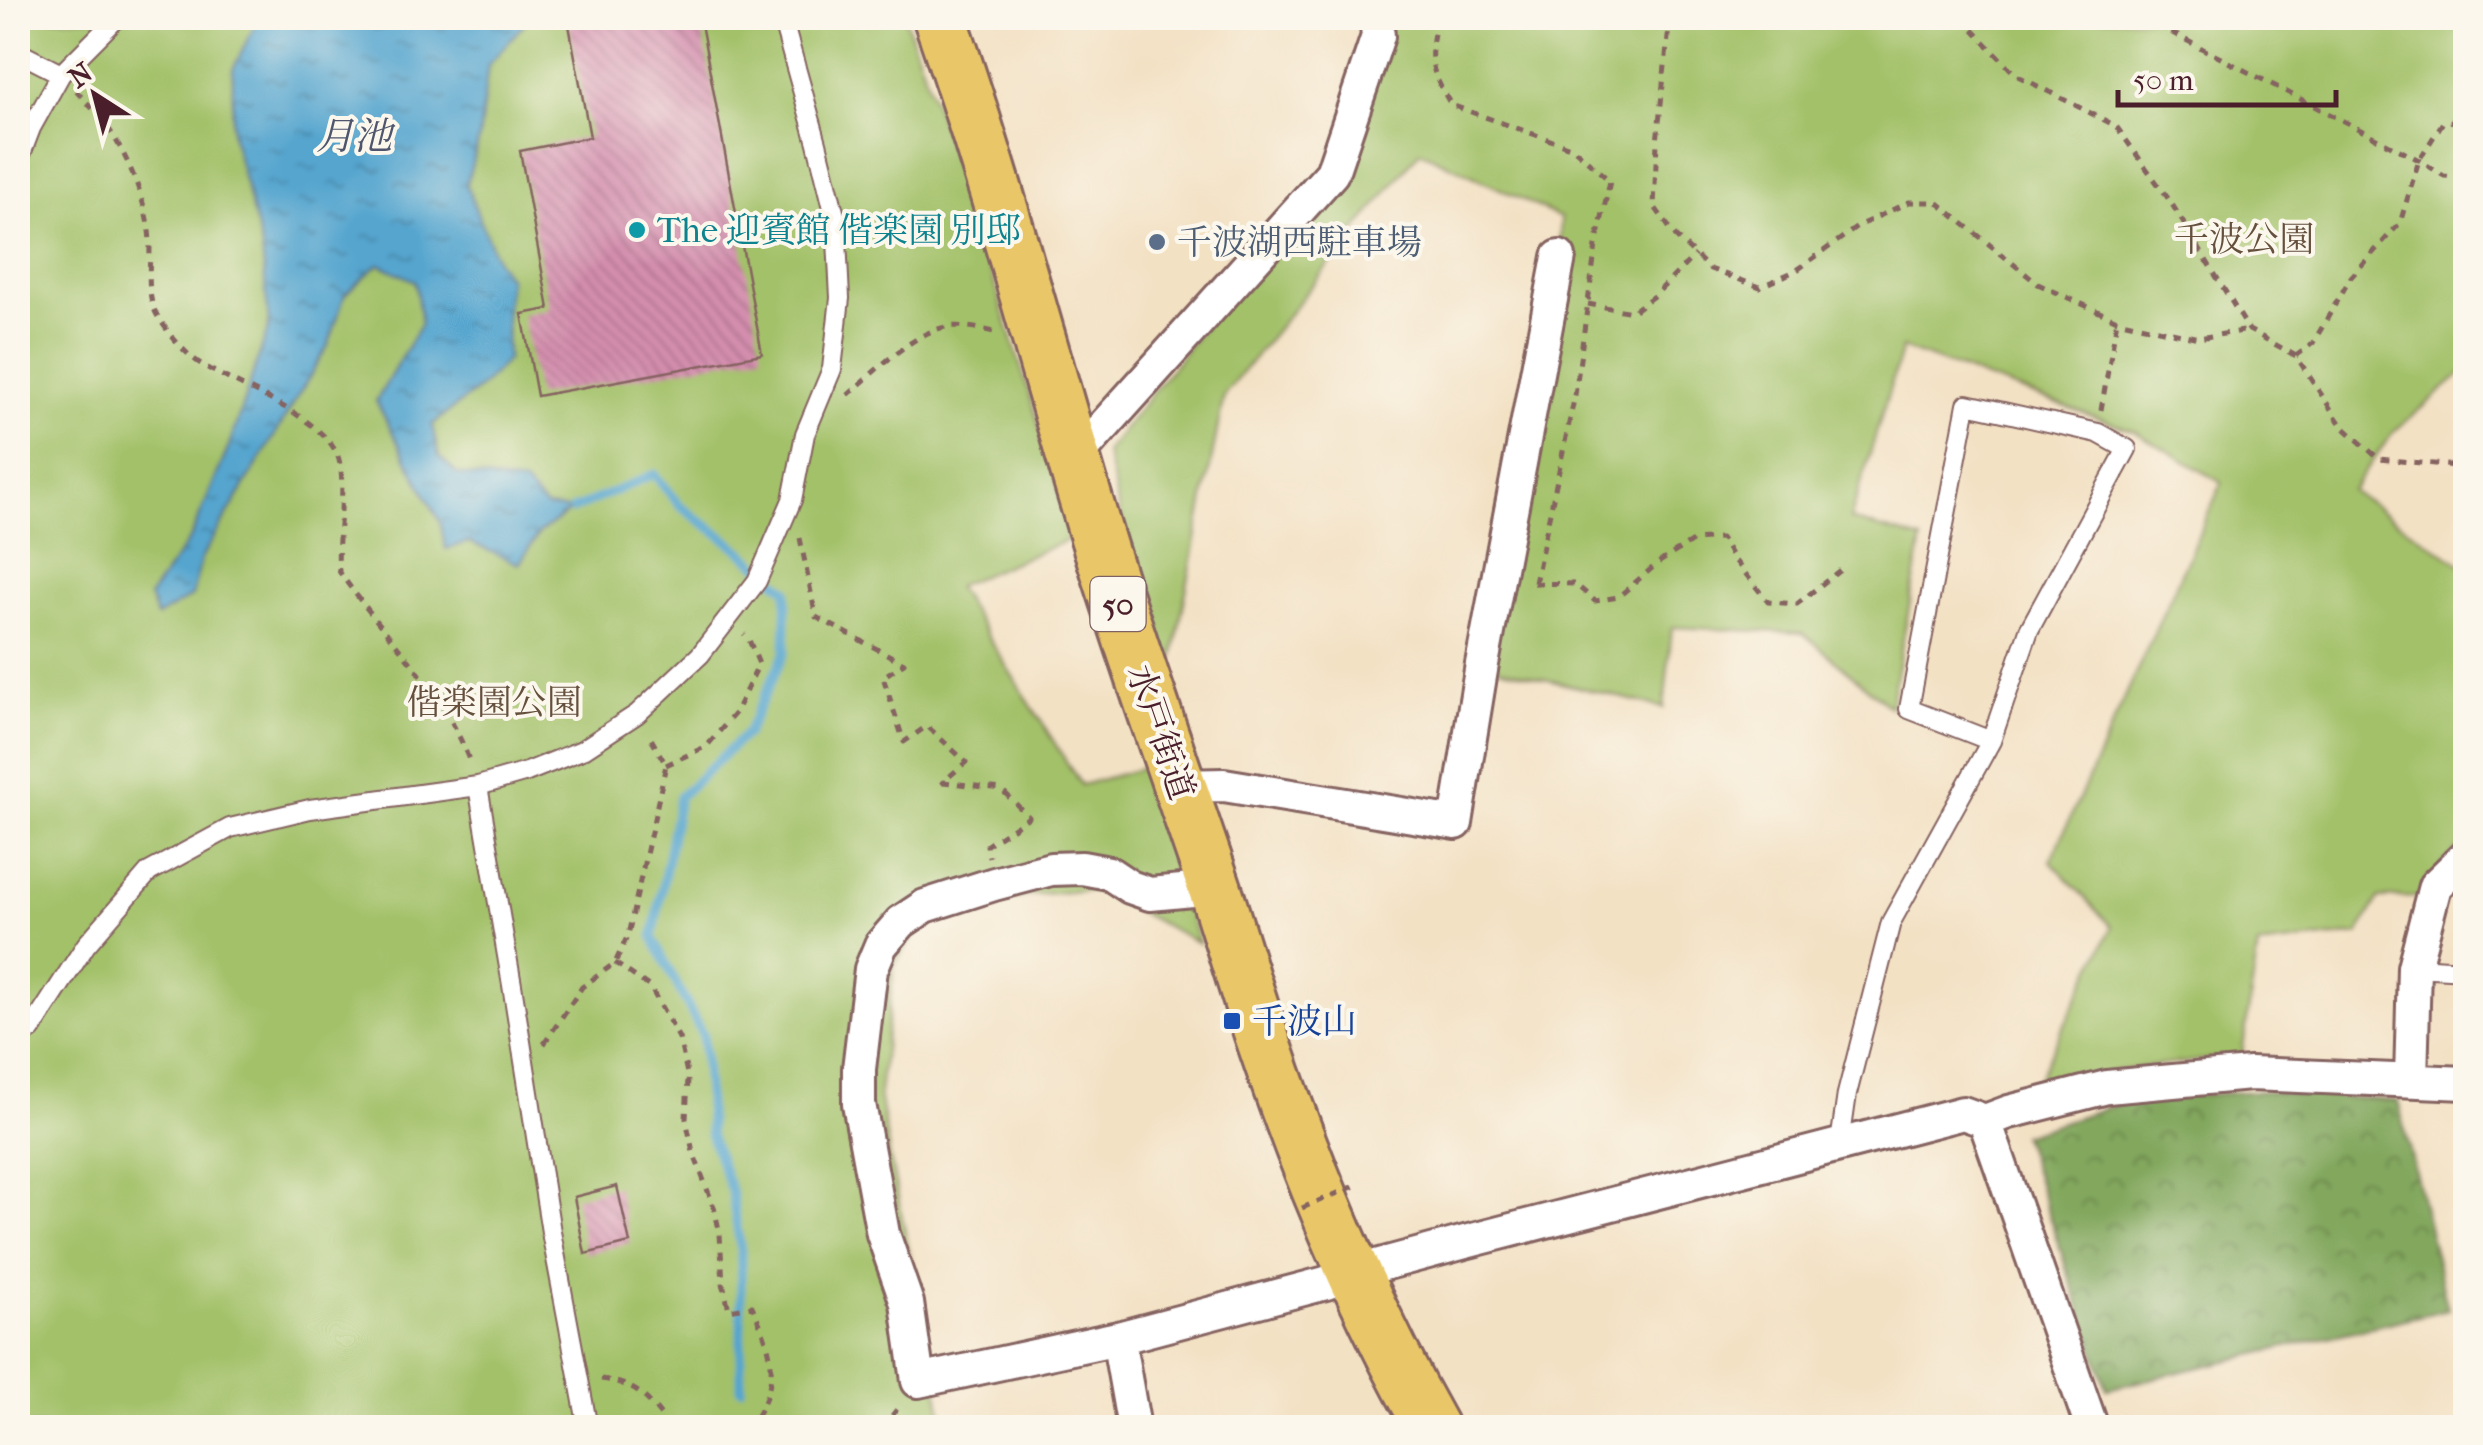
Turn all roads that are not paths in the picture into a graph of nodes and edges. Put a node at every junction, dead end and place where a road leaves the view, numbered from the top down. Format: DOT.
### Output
graph roads {
  1 [pos="118,18"];
  2 [pos="782,18"];
  3 [pos="940,18"];
  4 [pos="1376,18"];
  5 [pos="23,54"];
  6 [pos="61,74"];
  7 [pos="18,162"];
  8 [pos="1559,256"];
  9 [pos="1074,459"];
  10 [pos="1991,742"];
  11 [pos="478,786"];
  12 [pos="1178,786"];
  13 [pos="2466,856"];
  14 [pos="1214,888"];
  15 [pos="2414,966"];
  16 [pos="2466,970"];
  17 [pos="18,1037"];
  18 [pos="2411,1080"];
  19 [pos="2466,1083"];
  20 [pos="1985,1121"];
  21 [pos="1840,1143"];
  22 [pos="1354,1272"];
  23 [pos="1118,1338"];
  24 [pos="588,1428"];
  25 [pos="1134,1428"];
  26 [pos="1432,1428"];
  27 [pos="2092,1428"];
  1 -- 6 [label="lane"];
  2 -- 11 [label="lane"];
  3 -- 9 [label="main road, 水戸街道 / 50"];
  4 -- 9 [label="street"];
  5 -- 6 [label="lane"];
  6 -- 7 [label="lane"];
  8 -- 12 [label="street"];
  9 -- 12 [label="main road, 水戸街道 / 50"];
  10 -- 10 [label="lane"];
  10 -- 21 [label="lane"];
  11 -- 17 [label="lane"];
  11 -- 24 [label="lane"];
  12 -- 14 [label="main road, 水戸街道 / 50"];
  13 -- 15 [label="street"];
  14 -- 22 [label="main road, 水戸街道 / 50"];
  14 -- 23 [label="street"];
  15 -- 16 [label="lane"];
  15 -- 18 [label="street"];
  18 -- 19 [label="street"];
  18 -- 20 [label="street"];
  20 -- 21 [label="street"];
  20 -- 27 [label="street"];
  21 -- 22 [label="street"];
  22 -- 23 [label="street"];
  22 -- 26 [label="main road, 水戸街道 / 50"];
  23 -- 25 [label="street"];
}
